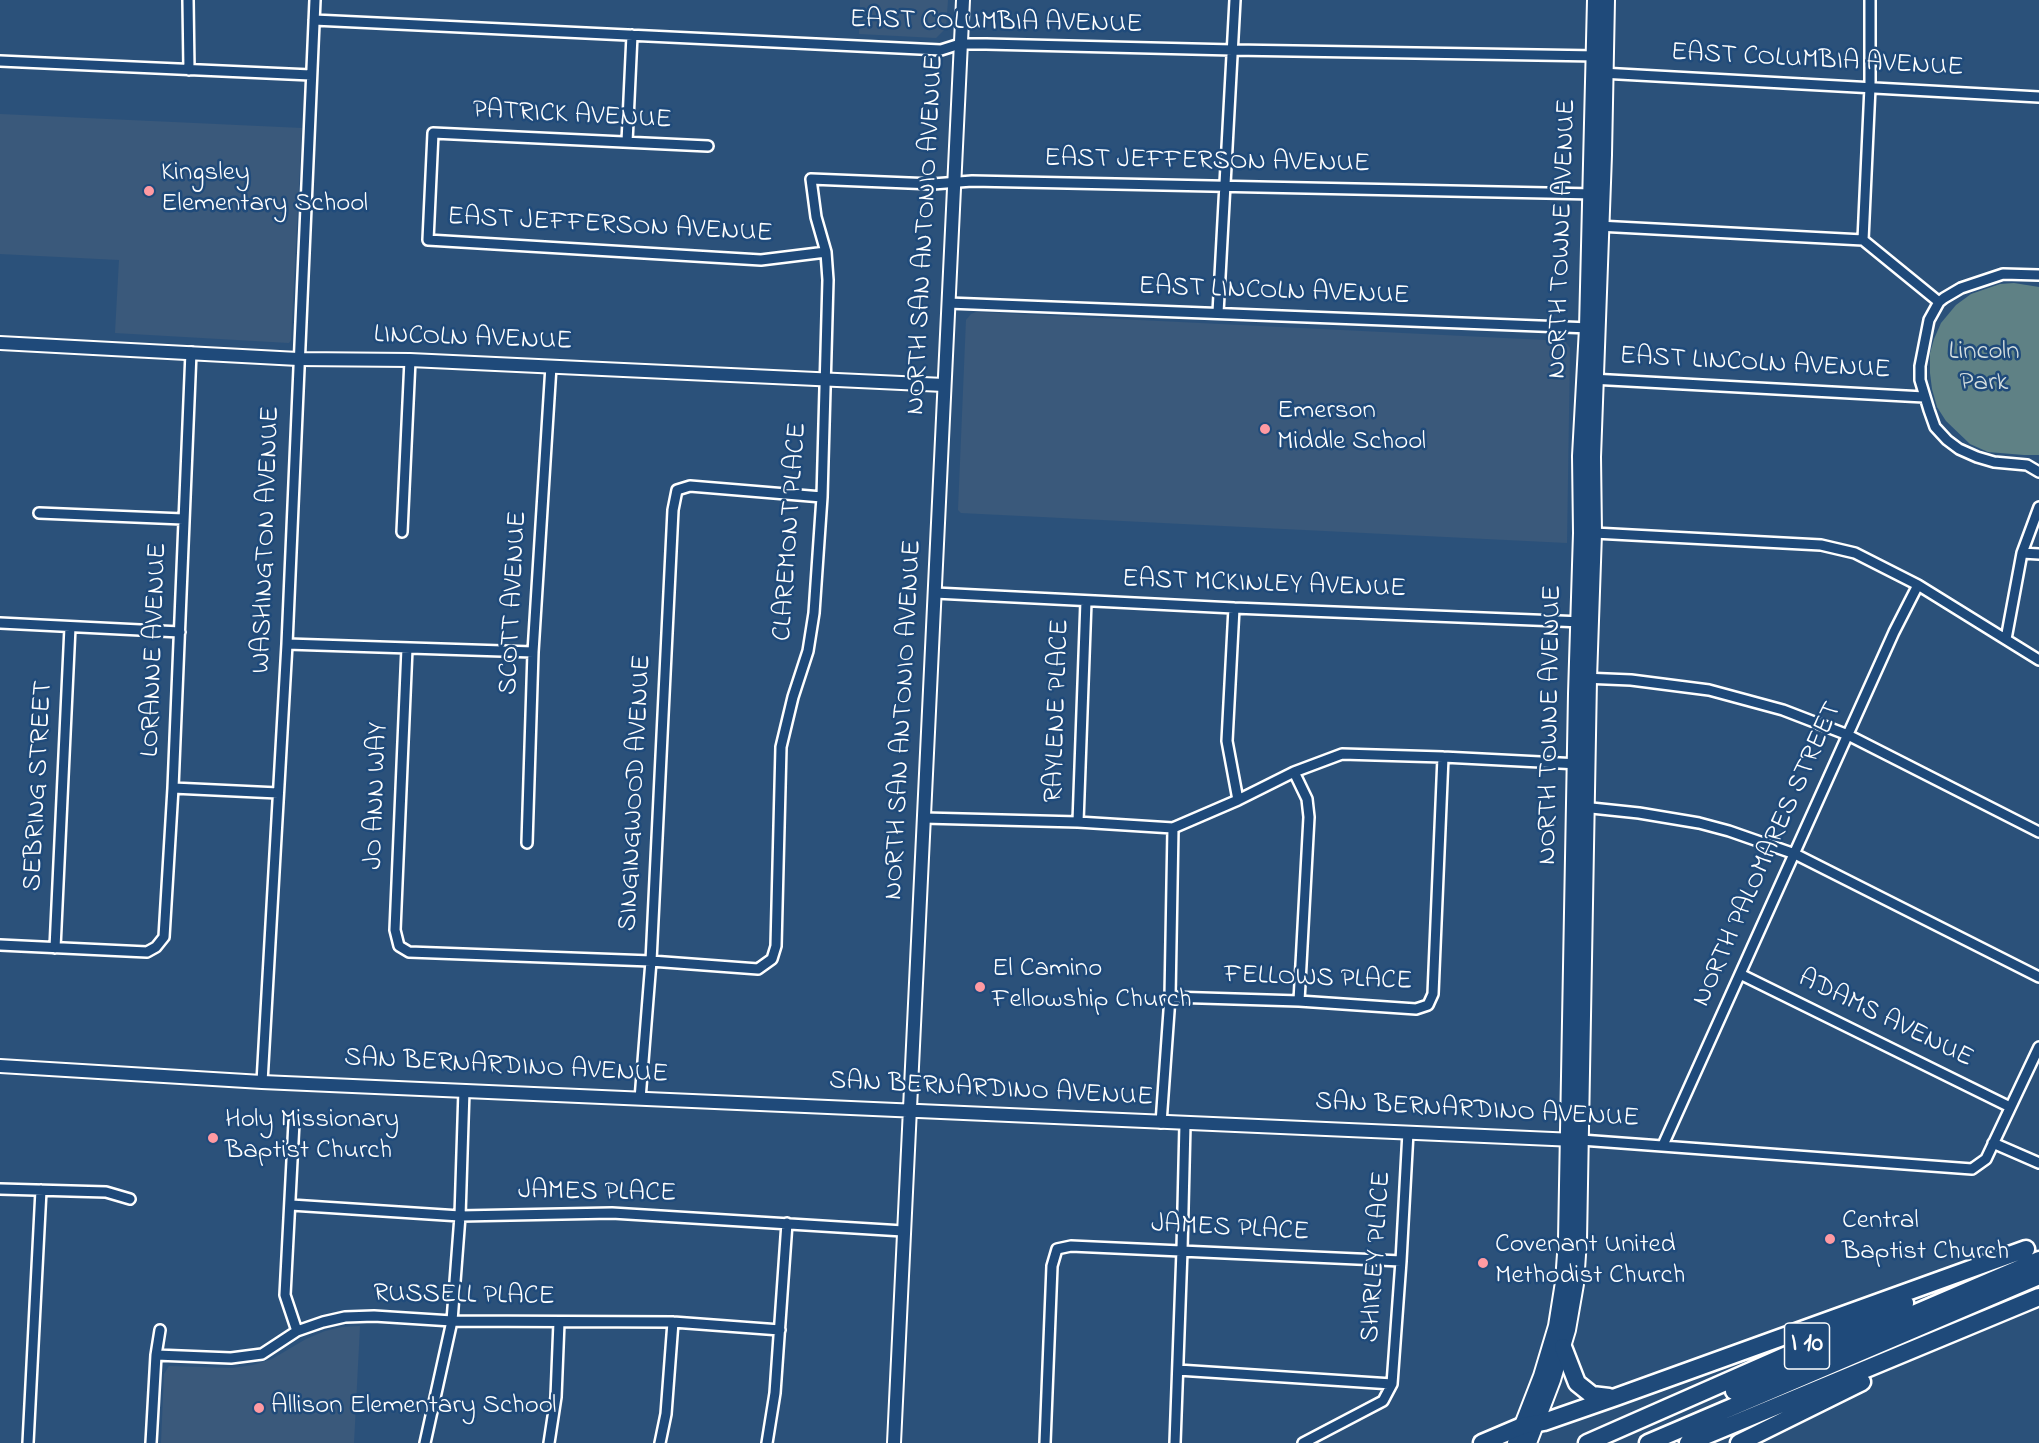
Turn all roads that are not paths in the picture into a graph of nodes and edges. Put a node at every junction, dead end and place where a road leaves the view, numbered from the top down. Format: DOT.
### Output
graph roads {
  1 [pos="188,0"];
  2 [pos="315,0"];
  3 [pos="963,0"];
  4 [pos="1234,0"];
  5 [pos="1595,0"];
  6 [pos="1607,0"];
  7 [pos="1870,0"];
  8 [pos="314,20"];
  9 [pos="632,34"];
  10 [pos="960,44"];
  11 [pos="1233,50"];
  12 [pos="1600,56"];
  13 [pos="0,61"];
  14 [pos="189,70"];
  15 [pos="1600,73"];
  16 [pos="311,75"];
  17 [pos="1870,87"];
  18 [pos="2039,97"];
  19 [pos="627,141"];
  20 [pos="708,146"];
  21 [pos="811,179"];
  22 [pos="953,183"];
  23 [pos="1226,186"];
  24 [pos="1597,194"];
  25 [pos="1596,226"];
  26 [pos="428,240"];
  27 [pos="1863,240"];
  28 [pos="826,252"];
  29 [pos="2039,275"];
  30 [pos="1939,302"];
  31 [pos="948,303"];
  32 [pos="1218,313"];
  33 [pos="1593,328"];
  34 [pos="0,343"];
  35 [pos="191,352"];
  36 [pos="298,359"];
  37 [pos="410,360"];
  38 [pos="551,366"];
  39 [pos="1590,379"];
  40 [pos="824,381"];
  41 [pos="944,385"];
  42 [pos="1924,396"];
  43 [pos="2039,472"];
  44 [pos="822,497"];
  45 [pos="2039,507"];
  46 [pos="39,513"];
  47 [pos="183,519"];
  48 [pos="402,532"];
  49 [pos="1593,533"];
  50 [pos="2022,553"];
  51 [pos="2039,554"];
  52 [pos="1918,585"];
  53 [pos="935,593"];
  54 [pos="1086,601"];
  55 [pos="1234,608"];
  56 [pos="1585,622"];
  57 [pos="0,623"];
  58 [pos="70,627"];
  59 [pos="180,632"];
  60 [pos="2006,639"];
  61 [pos="287,644"];
  62 [pos="407,648"];
  63 [pos="533,652"];
  64 [pos="2039,660"];
  65 [pos="1583,678"];
  66 [pos="1848,735"];
  67 [pos="1443,757"];
  68 [pos="1581,764"];
  69 [pos="1294,772"];
  70 [pos="172,789"];
  71 [pos="278,793"];
  72 [pos="1238,800"];
  73 [pos="1580,807"];
  74 [pos="924,818"];
  75 [pos="1078,822"];
  76 [pos="1173,828"];
  77 [pos="2039,832"];
  78 [pos="527,843"];
  79 [pos="1795,854"];
  80 [pos="0,945"];
  81 [pos="55,948"];
  82 [pos="651,961"];
  83 [pos="1740,974"];
  84 [pos="2039,977"];
  85 [pos="1170,997"];
  86 [pos="1299,1001"];
  87 [pos="2039,1047"];
  88 [pos="0,1066"];
  89 [pos="262,1082"];
  90 [pos="464,1090"];
  91 [pos="640,1099"];
  92 [pos="2010,1107"];
  93 [pos="910,1111"];
  94 [pos="294,1122"];
  95 [pos="1161,1123"];
  96 [pos="1185,1124"];
  97 [pos="1408,1132"];
  98 [pos="1575,1140"];
  99 [pos="1993,1143"];
  100 [pos="1663,1145"];
  101 [pos="2039,1163"];
  102 [pos="0,1189"];
  103 [pos="42,1190"];
  104 [pos="130,1199"];
  105 [pos="291,1205"];
  106 [pos="459,1216"];
  107 [pos="787,1223"];
  108 [pos="903,1231"];
  109 [pos="1182,1250"];
  110 [pos="2035,1251"];
  111 [pos="1401,1261"];
  112 [pos="2039,1276"];
  113 [pos="2039,1298"];
  114 [pos="452,1320"];
  115 [pos="559,1322"];
  116 [pos="673,1322"];
  117 [pos="160,1330"];
  118 [pos="780,1330"];
  119 [pos="297,1331"];
  120 [pos="1563,1347"];
  121 [pos="156,1356"];
  122 [pos="1178,1371"];
  123 [pos="1392,1384"];
  124 [pos="1616,1397"];
  125 [pos="1530,1424"];
  126 [pos="28,1443"];
  127 [pos="151,1443"];
  128 [pos="425,1443"];
  129 [pos="549,1443"];
  130 [pos="660,1443"];
  131 [pos="767,1443"];
  132 [pos="894,1443"];
  133 [pos="1045,1443"];
  134 [pos="1175,1443"];
  135 [pos="1304,1443"];
  136 [pos="1482,1443"];
  137 [pos="1515,1443"];
  138 [pos="1529,1443"];
  139 [pos="1587,1443"];
  140 [pos="1613,1443"];
  141 [pos="1648,1443"];
  142 [pos="1688,1443"];
  143 [pos="1739,1443"];
  1 -- 14 [label="street"];
  2 -- 8 [label="street, WASHINGTON AVENUE"];
  3 -- 10 [label="main road, NORTH SAN ANTONIO AVENUE"];
  4 -- 11 [label="street"];
  5 -- 12 [label="main road, NORTH TOWNE AVENUE"];
  6 -- 12 [label="main road, NORTH TOWNE AVENUE"];
  7 -- 17 [label="street"];
  8 -- 9 [label="street, EAST COLUMBIA AVENUE"];
  8 -- 16 [label="street, WASHINGTON AVENUE"];
  9 -- 10 [label="street, EAST COLUMBIA AVENUE"];
  9 -- 19 [label="street"];
  10 -- 11 [label="street, EAST COLUMBIA AVENUE"];
  10 -- 22 [label="main road, NORTH SAN ANTONIO AVENUE"];
  11 -- 12 [label="street, EAST COLUMBIA AVENUE"];
  11 -- 23 [label="street"];
  12 -- 15 [label="main road, NORTH TOWNE AVENUE"];
  13 -- 14 [label="street"];
  14 -- 16 [label="street"];
  15 -- 17 [label="street, EAST COLUMBIA AVENUE"];
  15 -- 24 [label="main road, NORTH TOWNE AVENUE"];
  16 -- 36 [label="street, WASHINGTON AVENUE"];
  17 -- 18 [label="street, EAST COLUMBIA AVENUE"];
  17 -- 27 [label="street"];
  19 -- 20 [label="street, PATRICK AVENUE"];
  19 -- 26 [label="street, PATRICK AVENUE"];
  21 -- 22 [label="street, EAST JEFFERSON AVENUE"];
  21 -- 28 [label="street, CLAREMONT PLACE"];
  22 -- 23 [label="street, EAST JEFFERSON AVENUE"];
  22 -- 31 [label="main road, NORTH SAN ANTONIO AVENUE"];
  23 -- 24 [label="street, EAST JEFFERSON AVENUE"];
  23 -- 32 [label="street"];
  24 -- 25 [label="main road, NORTH TOWNE AVENUE"];
  25 -- 27 [label="street"];
  25 -- 33 [label="main road, NORTH TOWNE AVENUE"];
  26 -- 28 [label="street, EAST JEFFERSON AVENUE"];
  27 -- 30 [label="street"];
  28 -- 40 [label="street, CLAREMONT PLACE"];
  29 -- 30 [label="street"];
  30 -- 42 [label="street"];
  31 -- 32 [label="street, EAST LINCOLN AVENUE"];
  31 -- 41 [label="main road, NORTH SAN ANTONIO AVENUE"];
  32 -- 33 [label="street, EAST LINCOLN AVENUE"];
  33 -- 39 [label="main road, NORTH TOWNE AVENUE"];
  34 -- 35 [label="main road, LINCOLN AVENUE"];
  35 -- 36 [label="main road, LINCOLN AVENUE"];
  35 -- 47 [label="street, LORANNE AVENUE"];
  36 -- 37 [label="main road, LINCOLN AVENUE"];
  36 -- 61 [label="street, WASHINGTON AVENUE"];
  37 -- 38 [label="main road, LINCOLN AVENUE"];
  37 -- 48 [label="street"];
  38 -- 40 [label="main road, LINCOLN AVENUE"];
  38 -- 63 [label="street, SCOTT AVENUE"];
  39 -- 42 [label="street, EAST LINCOLN AVENUE"];
  39 -- 49 [label="main road, NORTH TOWNE AVENUE"];
  39 -- 56 [label="main road, NORTH TOWNE AVENUE"];
  40 -- 41 [label="main road, LINCOLN AVENUE"];
  40 -- 44 [label="street, CLAREMONT PLACE"];
  41 -- 53 [label="main road, NORTH SAN ANTONIO AVENUE"];
  42 -- 43 [label="street"];
  44 -- 82 [label="street, CLAREMONT PLACE"];
  44 -- 82 [label="street, SINGINGWOOD AVENUE"];
  45 -- 50 [label="street"];
  46 -- 47 [label="street"];
  47 -- 59 [label="street, LORANNE AVENUE"];
  49 -- 52 [label="street"];
  49 -- 56 [label="main road, NORTH TOWNE AVENUE"];
  50 -- 51 [label="street"];
  50 -- 60 [label="street"];
  52 -- 60 [label="street"];
  52 -- 66 [label="street, NORTH PALOMARES STREET"];
  53 -- 54 [label="street, EAST MCKINLEY AVENUE"];
  53 -- 74 [label="main road, NORTH SAN ANTONIO AVENUE"];
  54 -- 55 [label="street, EAST MCKINLEY AVENUE"];
  54 -- 75 [label="street, RAYLENE PLACE"];
  55 -- 56 [label="street, EAST MCKINLEY AVENUE"];
  55 -- 72 [label="street"];
  56 -- 65 [label="main road, NORTH TOWNE AVENUE"];
  57 -- 58 [label="street"];
  58 -- 59 [label="street"];
  58 -- 81 [label="street, SEBRING STREET"];
  59 -- 70 [label="street, LORANNE AVENUE"];
  60 -- 64 [label="street"];
  61 -- 62 [label="street"];
  61 -- 71 [label="street, WASHINGTON AVENUE"];
  62 -- 63 [label="street"];
  62 -- 82 [label="street, JO ANN WAY"];
  63 -- 78 [label="street, SCOTT AVENUE"];
  65 -- 66 [label="street"];
  65 -- 68 [label="main road, NORTH TOWNE AVENUE"];
  66 -- 77 [label="street"];
  66 -- 79 [label="street, NORTH PALOMARES STREET"];
  67 -- 68 [label="street"];
  67 -- 69 [label="street"];
  67 -- 86 [label="street, FELLOWS PLACE"];
  68 -- 73 [label="main road, NORTH TOWNE AVENUE"];
  69 -- 72 [label="street"];
  69 -- 86 [label="street"];
  70 -- 71 [label="street"];
  70 -- 81 [label="street, LORANNE AVENUE"];
  71 -- 89 [label="street, WASHINGTON AVENUE"];
  72 -- 76 [label="street"];
  73 -- 79 [label="street"];
  73 -- 98 [label="main road, NORTH TOWNE AVENUE"];
  74 -- 75 [label="street"];
  74 -- 93 [label="main road, NORTH SAN ANTONIO AVENUE"];
  75 -- 76 [label="street"];
  76 -- 85 [label="street"];
  79 -- 83 [label="street, NORTH PALOMARES STREET"];
  79 -- 84 [label="street"];
  80 -- 81 [label="street"];
  82 -- 91 [label="street, SINGINGWOOD AVENUE"];
  83 -- 92 [label="street, ADAMS AVENUE"];
  83 -- 100 [label="street, NORTH PALOMARES STREET"];
  85 -- 86 [label="street, FELLOWS PLACE"];
  85 -- 95 [label="street"];
  87 -- 92 [label="street"];
  88 -- 89 [label="main road, SAN BERNARDINO AVENUE"];
  89 -- 90 [label="main road, SAN BERNARDINO AVENUE"];
  90 -- 91 [label="main road, SAN BERNARDINO AVENUE"];
  90 -- 106 [label="street"];
  91 -- 93 [label="main road, SAN BERNARDINO AVENUE"];
  92 -- 99 [label="street"];
  93 -- 95 [label="main road, SAN BERNARDINO AVENUE"];
  93 -- 108 [label="main road, NORTH SAN ANTONIO AVENUE"];
  94 -- 105 [label="street"];
  95 -- 96 [label="main road, SAN BERNARDINO AVENUE"];
  96 -- 97 [label="main road, SAN BERNARDINO AVENUE"];
  96 -- 109 [label="street"];
  97 -- 98 [label="main road, SAN BERNARDINO AVENUE"];
  97 -- 111 [label="street, SHIRLEY PLACE"];
  98 -- 100 [label="street, SAN BERNARDINO AVENUE"];
  98 -- 120 [label="main road, NORTH TOWNE AVENUE"];
  98 -- 125 [label="main road, NORTH TOWNE AVENUE"];
  99 -- 100 [label="street, SAN BERNARDINO AVENUE"];
  99 -- 101 [label="street"];
  102 -- 103 [label="street"];
  103 -- 104 [label="street"];
  103 -- 126 [label="street"];
  105 -- 106 [label="street, JAMES PLACE"];
  105 -- 119 [label="street"];
  106 -- 107 [label="street, JAMES PLACE"];
  106 -- 114 [label="street"];
  107 -- 108 [label="street, JAMES PLACE"];
  107 -- 118 [label="street"];
  108 -- 132 [label="main road, NORTH SAN ANTONIO AVENUE"];
  109 -- 111 [label="street, JAMES PLACE"];
  109 -- 122 [label="street"];
  109 -- 133 [label="street, JAMES PLACE"];
  110 -- 124 [label="highway"];
  110 -- 139 [label="highway, I 10"];
  110 -- 140 [label="highway"];
  111 -- 123 [label="street, SHIRLEY PLACE"];
  112 -- 141 [label="highway"];
  113 -- 142 [label="highway, I 10"];
  113 -- 143 [label="highway"];
  114 -- 115 [label="street, RUSSELL PLACE"];
  114 -- 119 [label="street, RUSSELL PLACE"];
  114 -- 128 [label="street"];
  115 -- 116 [label="street, RUSSELL PLACE"];
  115 -- 129 [label="street"];
  116 -- 118 [label="street, RUSSELL PLACE"];
  116 -- 130 [label="street"];
  117 -- 121 [label="street"];
  118 -- 131 [label="street"];
  119 -- 121 [label="street, RUSSELL PLACE"];
  120 -- 124 [label="highway"];
  120 -- 125 [label="main road, NORTH TOWNE AVENUE"];
  121 -- 127 [label="street"];
  122 -- 123 [label="street"];
  122 -- 134 [label="street"];
  123 -- 135 [label="street"];
  124 -- 125 [label="highway"];
  125 -- 136 [label="highway"];
  125 -- 137 [label="main road, NORTH TOWNE AVENUE"];
  125 -- 138 [label="main road, NORTH TOWNE AVENUE"];
}
